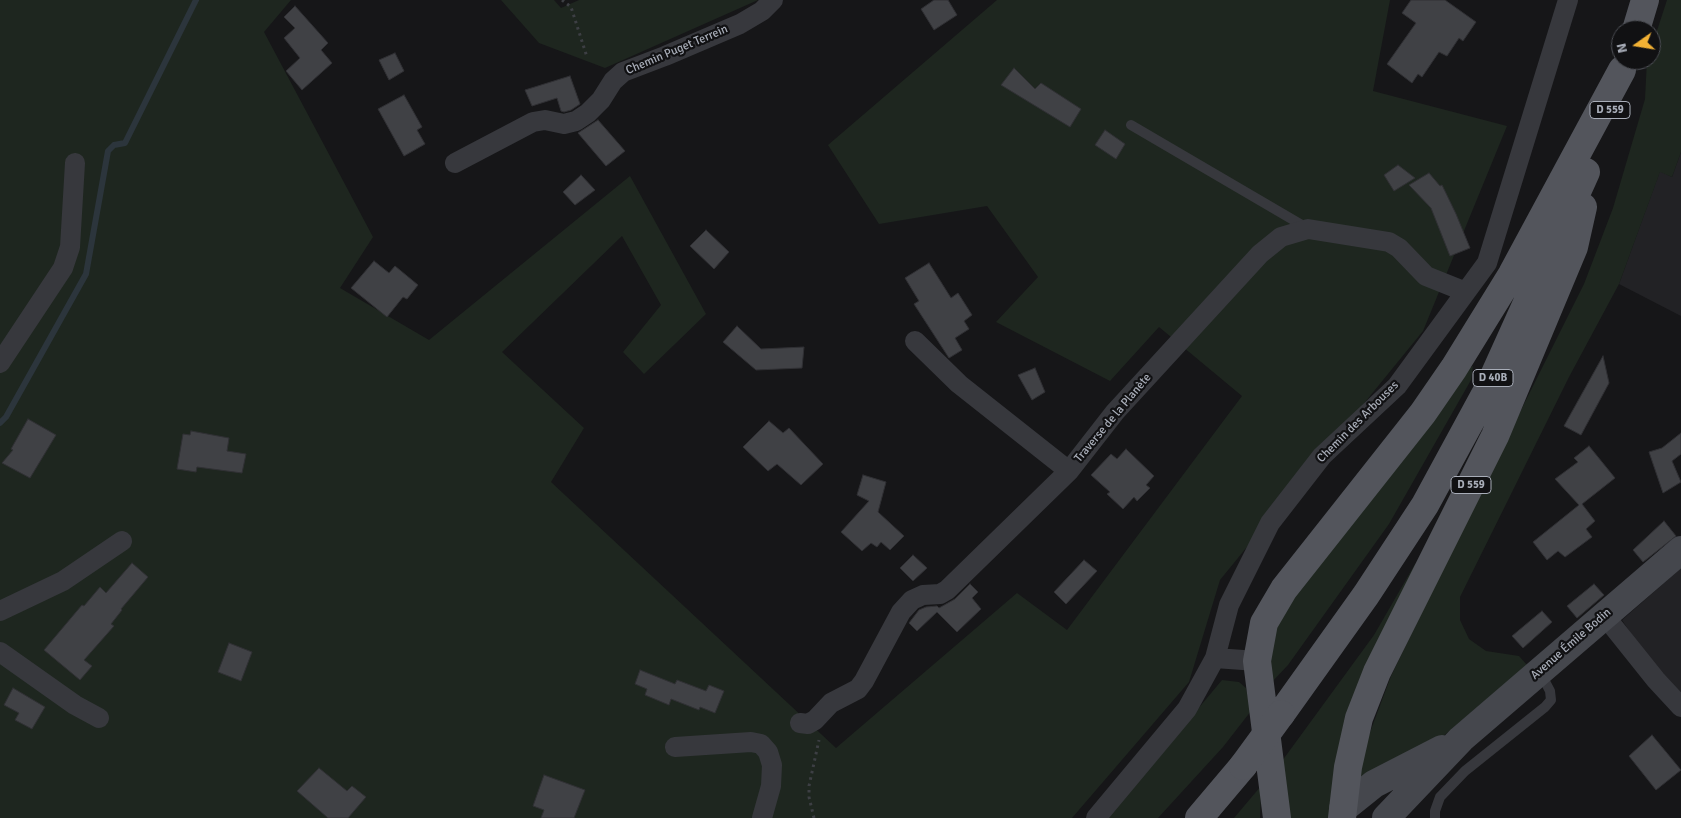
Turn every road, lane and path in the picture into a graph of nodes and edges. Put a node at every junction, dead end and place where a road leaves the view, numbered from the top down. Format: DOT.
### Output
graph roads {
  1 [pos="562,0"];
  2 [pos="773,0"];
  3 [pos="1568,0"];
  4 [pos="1645,0"];
  5 [pos="1639,20"];
  6 [pos="587,57"];
  7 [pos="1621,70"];
  8 [pos="1622,70"];
  9 [pos="1131,125"];
  10 [pos="1597,149"];
  11 [pos="75,163"];
  12 [pos="455,163"];
  13 [pos="1308,229"];
  14 [pos="1466,292"];
  15 [pos="915,341"];
  16 [pos="0,362"];
  17 [pos="1069,471"];
  18 [pos="122,541"];
  19 [pos="1681,550"];
  20 [pos="0,611"];
  21 [pos="1604,615"];
  22 [pos="0,652"];
  23 [pos="1215,658"];
  24 [pos="1257,661"];
  25 [pos="1540,671"];
  26 [pos="1681,707"];
  27 [pos="99,718"];
  28 [pos="807,722"];
  29 [pos="1461,739"];
  30 [pos="675,748"];
  31 [pos="1341,815"];
  32 [pos="762,818"];
  33 [pos="814,818"];
  34 [pos="1096,818"];
  35 [pos="1199,818"];
  36 [pos="1277,818"];
  37 [pos="1386,818"];
  38 [pos="1435,818"];
  1 -- 6 [label="path"];
  2 -- 12 [label="street, Chemin Puget Terrein"];
  3 -- 14 [label="street, Chemin des Arbouses"];
  4 -- 5 [label="main road"];
  7 -- 24 [label="main road, D 559"];
  8 -- 10 [label="main road, D 559"];
  9 -- 13 [label="lane"];
  10 -- 31 [label="main road, D 559"];
  10 -- 35 [label="main road, D 40B, bridge"];
  11 -- 16 [label="street"];
  13 -- 14 [label="street, Traverse de la Planète"];
  13 -- 17 [label="street, Traverse de la Planète"];
  14 -- 23 [label="street, Chemin des Arbouses"];
  15 -- 17 [label="street"];
  17 -- 28 [label="street, Traverse de la Planète"];
  18 -- 20 [label="street"];
  19 -- 21 [label="street, Avenue Émile Bodin"];
  21 -- 25 [label="street, Avenue Émile Bodin"];
  21 -- 26 [label="street"];
  22 -- 27 [label="street"];
  23 -- 24 [label="street"];
  23 -- 34 [label="street, Chemin des Arbouses"];
  24 -- 36 [label="main road, D 559"];
  25 -- 29 [label="street, Avenue Émile Bodin"];
  25 -- 38 [label="lane"];
  28 -- 33 [label="path"];
  29 -- 31 [label="street, Avenue Émile Bodin"];
  29 -- 37 [label="street, Avenue Émile Bodin"];
  30 -- 32 [label="street"];
}
